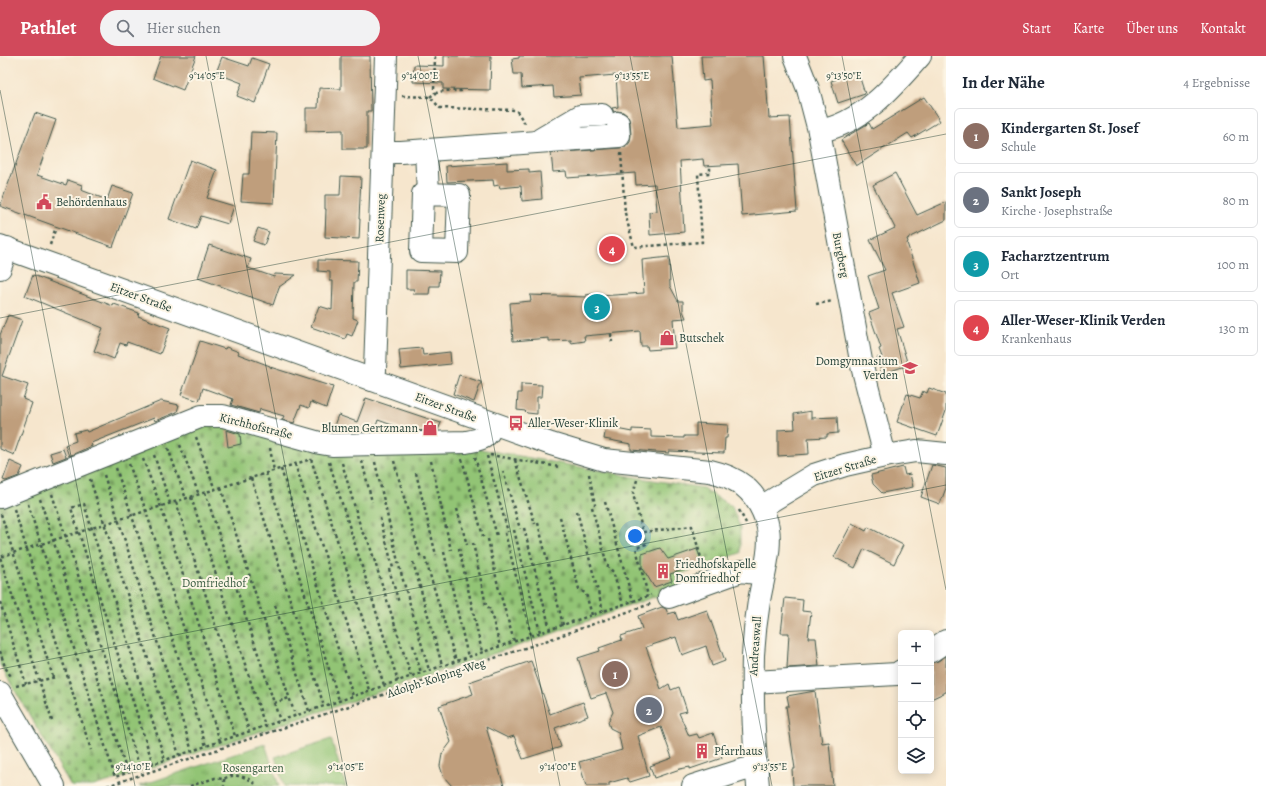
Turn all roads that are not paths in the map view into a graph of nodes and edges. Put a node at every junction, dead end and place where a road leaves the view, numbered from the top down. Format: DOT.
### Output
graph roads {
  1 [pos="386,56"];
  2 [pos="794,56"];
  3 [pos="920,56"];
  4 [pos="610,119"];
  5 [pos="818,131"];
  6 [pos="426,150"];
  7 [pos="383,152"];
  8 [pos="428,194"];
  9 [pos="2,254"];
  10 [pos="372,380"];
  11 [pos="493,424"];
  12 [pos="946,454"];
  13 [pos="885,456"];
  14 [pos="7,503"];
  15 [pos="761,507"];
  16 [pos="764,574"];
  17 [pos="657,596"];
  18 [pos="946,641"];
  19 [pos="934,649"];
  20 [pos="898,673"];
  21 [pos="753,682"];
  22 [pos="9,690"];
  23 [pos="757,777"];
  24 [pos="54,786"];
  25 [pos="693,786"];
  1 -- 7 [label="street, Rosenweg"];
  2 -- 5 [label="street, Burgberg"];
  3 -- 5 [label="street"];
  4 -- 6 [label="street"];
  5 -- 13 [label="street, Burgberg"];
  6 -- 7 [label="street"];
  6 -- 8 [label="street"];
  7 -- 10 [label="street, Rosenweg"];
  9 -- 10 [label="street, Eitzer Straße"];
  10 -- 11 [label="street, Eitzer Straße"];
  11 -- 14 [label="street, Kirchhofstraße"];
  11 -- 15 [label="street, Eitzer Straße"];
  12 -- 13 [label="street, Eitzer Straße"];
  13 -- 15 [label="street, Eitzer Straße"];
  15 -- 16 [label="street, Andreaswall"];
  16 -- 17 [label="street"];
  16 -- 21 [label="street, Andreaswall"];
  18 -- 19 [label="street"];
  20 -- 21 [label="street"];
  21 -- 23 [label="street, Andreaswall"];
  22 -- 24 [label="street"];
  23 -- 25 [label="street"];
}
